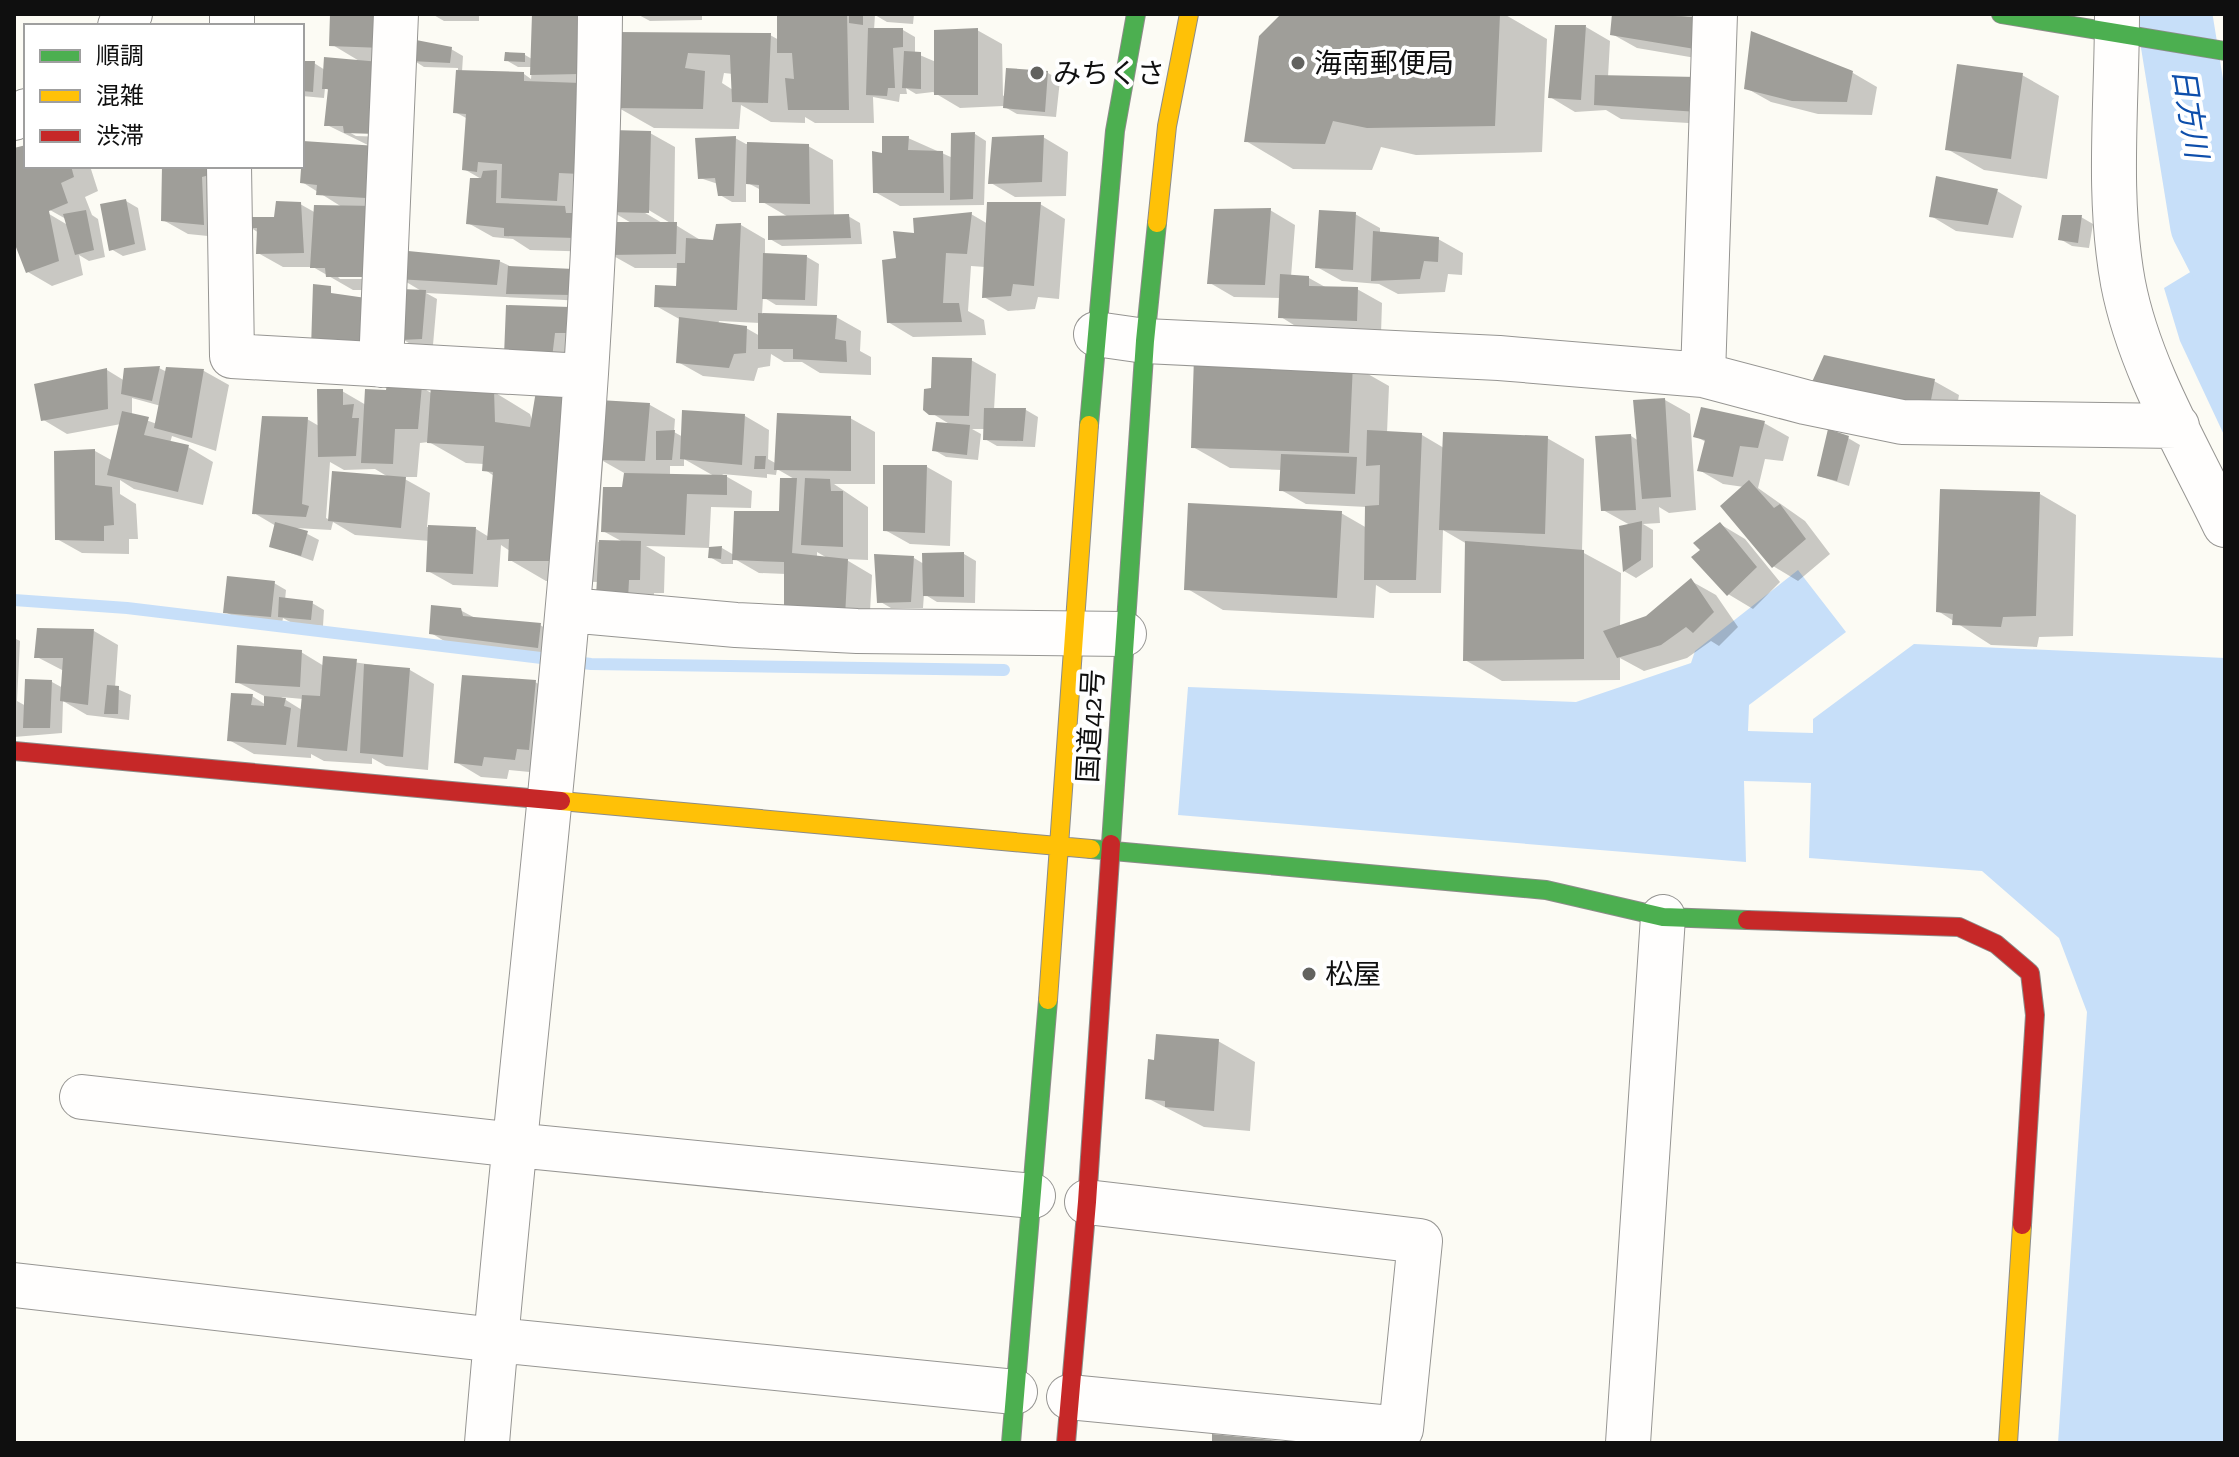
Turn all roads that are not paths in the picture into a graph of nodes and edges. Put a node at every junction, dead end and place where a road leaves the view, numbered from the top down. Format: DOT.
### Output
graph roads {
  1 [pos="396,14"];
  2 [pos="600,14"];
  3 [pos="1134,14"];
  4 [pos="1186,14"];
  5 [pos="1715,14"];
  6 [pos="2001,14"];
  7 [pos="2121,28"];
  8 [pos="2225,51"];
  9 [pos="229,168"];
  10 [pos="1096,334"];
  11 [pos="1145,341"];
  12 [pos="381,365"];
  13 [pos="1703,375"];
  14 [pos="583,376"];
  15 [pos="2177,426"];
  16 [pos="2225,525"];
  17 [pos="569,610"];
  18 [pos="1072,633"];
  19 [pos="1124,634"];
  20 [pos="14,751"];
  21 [pos="549,800"];
  22 [pos="1061,848"];
  23 [pos="1111,852"];
  24 [pos="1663,917"];
  25 [pos="82,1097"];
  26 [pos="515,1145"];
  27 [pos="1033,1196"];
  28 [pos="1087,1202"];
  29 [pos="14,1285"];
  30 [pos="496,1340"];
  31 [pos="1015,1392"];
  32 [pos="1069,1397"];
  33 [pos="487,1443"];
  34 [pos="1011,1443"];
  35 [pos="1066,1443"];
  36 [pos="1628,1443"];
  37 [pos="2008,1443"];
  1 -- 12 [label="street"];
  2 -- 14 [label="street"];
  3 -- 10 [label="main road, 国道42号"];
  4 -- 11 [label="main road, 国道42号"];
  5 -- 13 [label="street"];
  6 -- 7 [label="main road"];
  7 -- 8 [label="main road"];
  7 -- 15 [label="street"];
  9 -- 12 [label="street"];
  10 -- 11 [label="street"];
  10 -- 18 [label="main road, 国道42号"];
  11 -- 13 [label="street"];
  11 -- 19 [label="main road, 国道42号"];
  12 -- 14 [label="street"];
  13 -- 15 [label="street"];
  14 -- 17 [label="street"];
  15 -- 16 [label="street"];
  17 -- 18 [label="street"];
  17 -- 21 [label="street"];
  18 -- 19 [label="street"];
  18 -- 22 [label="main road, 国道42号"];
  19 -- 23 [label="main road, 国道42号"];
  20 -- 21 [label="main road"];
  21 -- 22 [label="main road"];
  21 -- 26 [label="street"];
  22 -- 23 [label="main road"];
  22 -- 27 [label="main road, 国道42号"];
  23 -- 24 [label="main road"];
  23 -- 28 [label="main road, 国道42号"];
  24 -- 36 [label="street"];
  24 -- 37 [label="main road"];
  25 -- 26 [label="street"];
  26 -- 27 [label="street"];
  26 -- 30 [label="street"];
  27 -- 31 [label="main road, 国道42号"];
  28 -- 32 [label="main road, 国道42号"];
  28 -- 32 [label="street"];
  29 -- 30 [label="street"];
  30 -- 31 [label="street"];
  30 -- 33 [label="street"];
  31 -- 34 [label="main road, 国道42号"];
  32 -- 35 [label="main road, 国道42号"];
}
